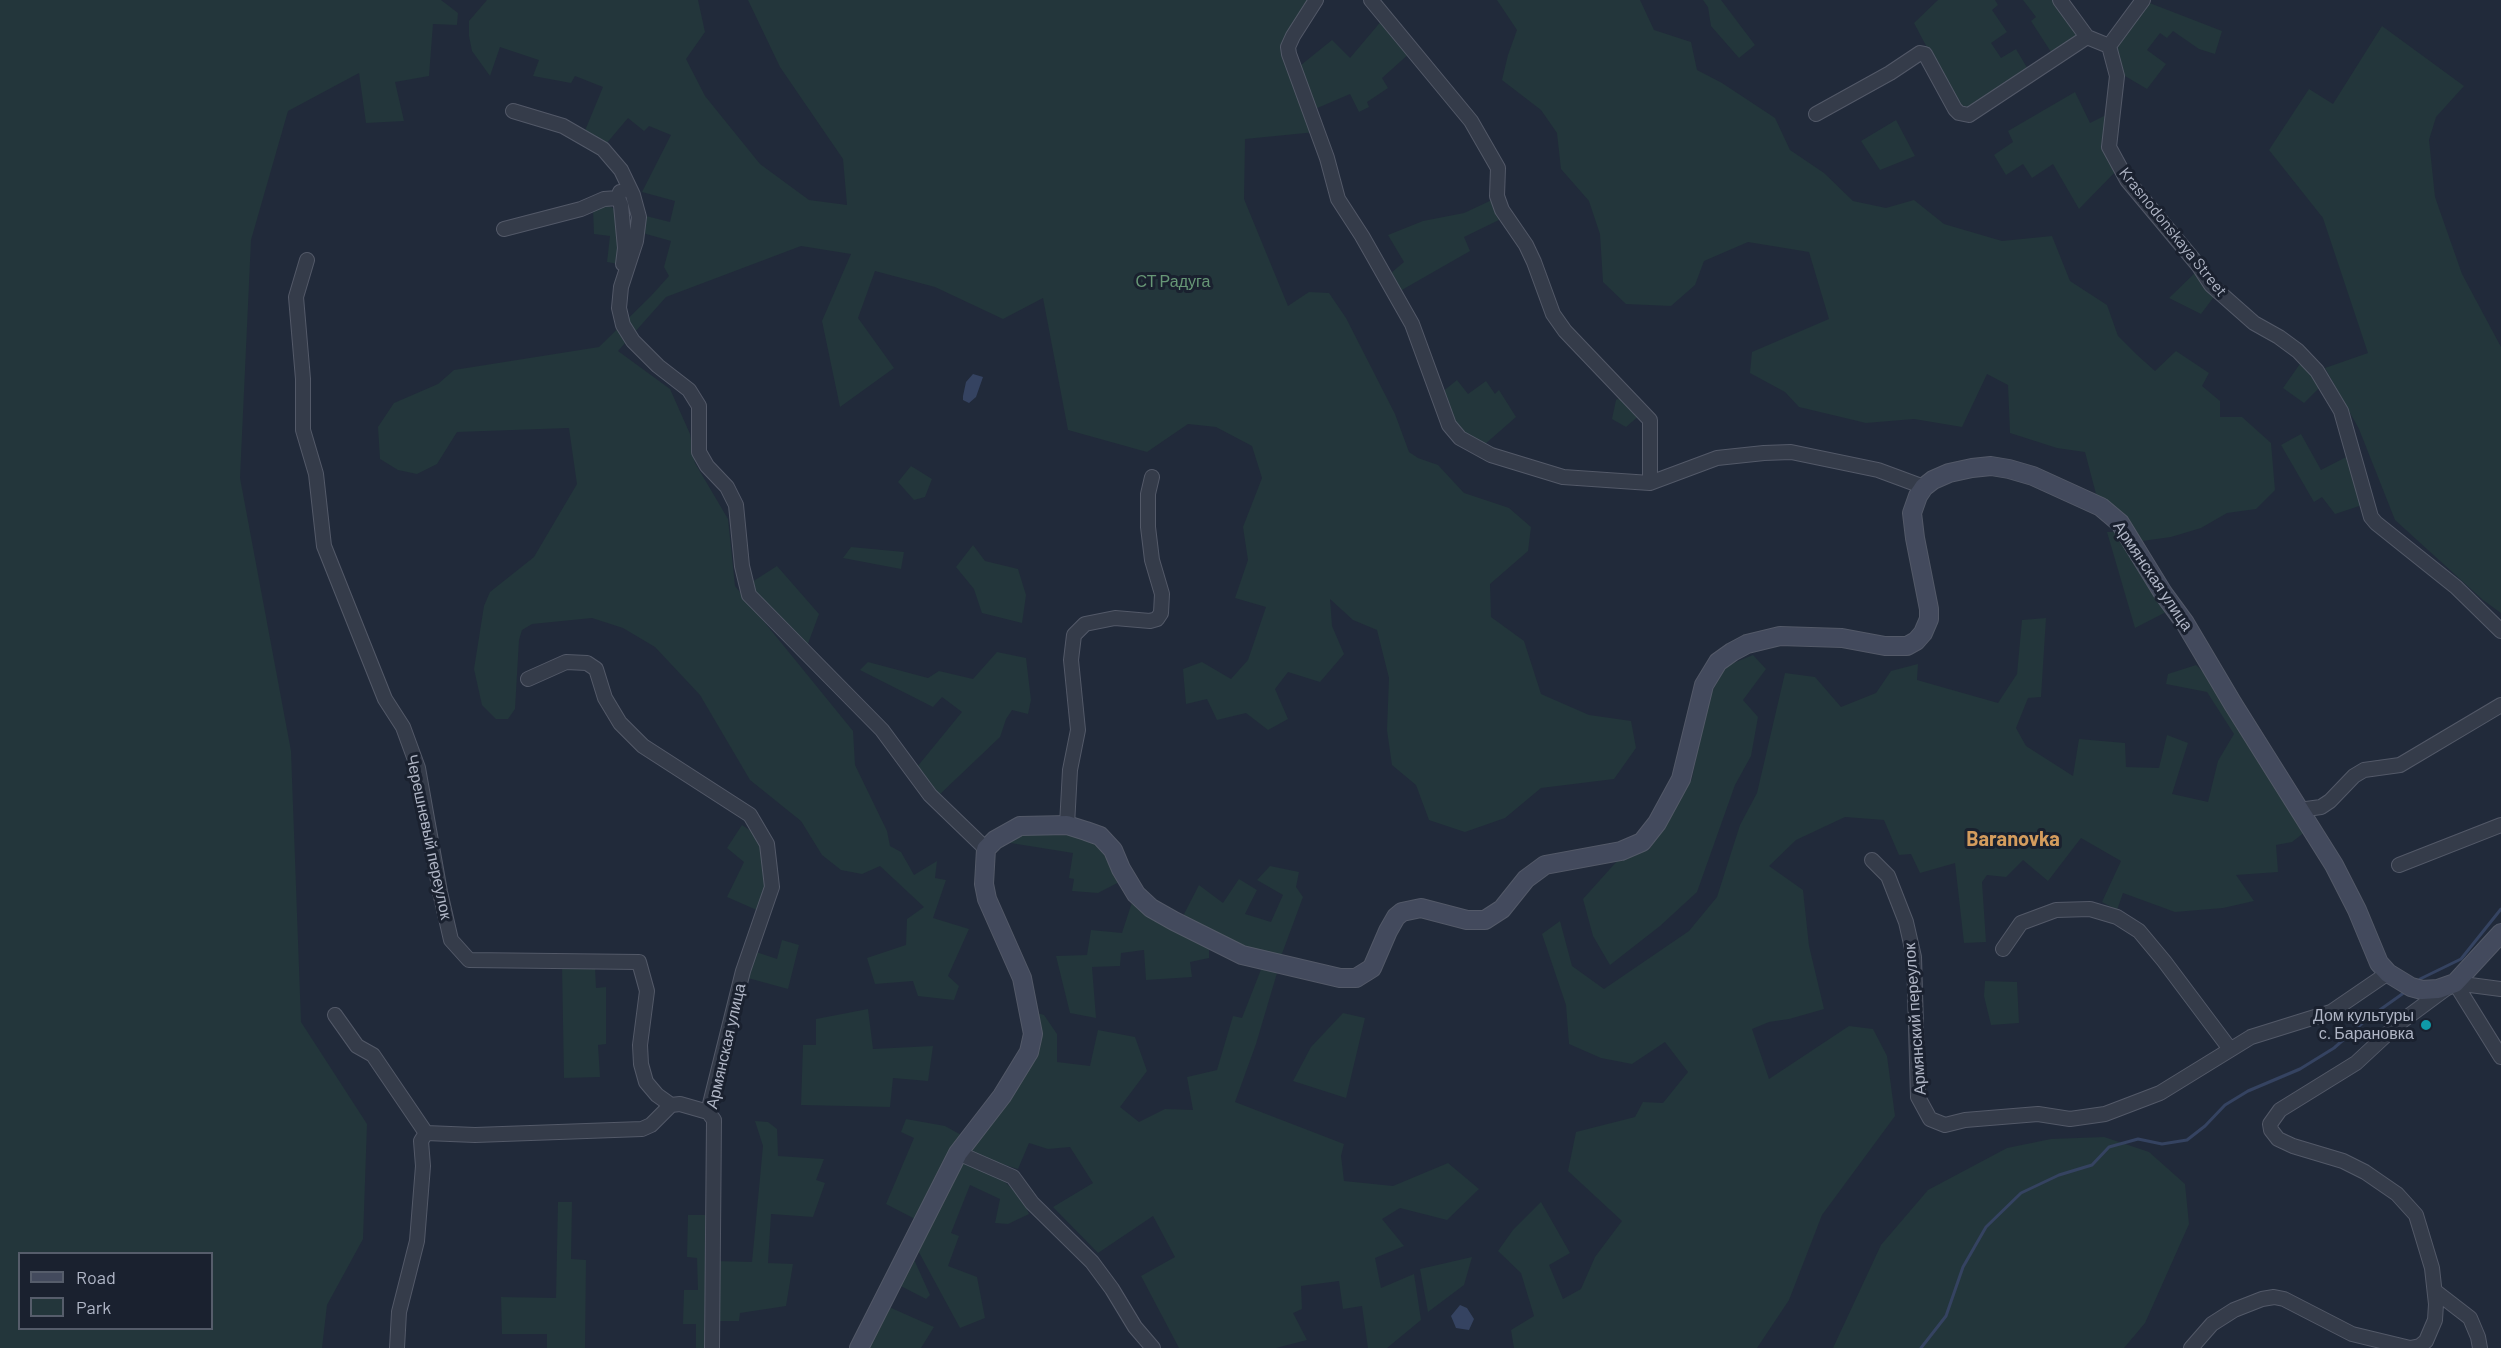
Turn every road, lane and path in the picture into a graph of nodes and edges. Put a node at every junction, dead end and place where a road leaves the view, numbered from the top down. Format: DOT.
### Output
graph roads {
  1 [pos="1316,0"];
  2 [pos="1371,0"];
  3 [pos="2060,0"];
  4 [pos="2143,0"];
  5 [pos="2087,37"];
  6 [pos="2109,46"];
  7 [pos="513,111"];
  8 [pos="1816,114"];
  9 [pos="628,186"];
  10 [pos="618,198"];
  11 [pos="504,229"];
  12 [pos="307,260"];
  13 [pos="621,287"];
  14 [pos="1152,477"];
  15 [pos="1650,483"];
  16 [pos="1924,487"];
  17 [pos="2501,631"];
  18 [pos="528,679"];
  19 [pos="2501,705"];
  20 [pos="2299,810"];
  21 [pos="1067,825"];
  22 [pos="2501,825"];
  23 [pos="986,849"];
  24 [pos="1872,860"];
  25 [pos="2399,865"];
  26 [pos="2501,933"];
  27 [pos="2003,949"];
  28 [pos="2388,973"];
  29 [pos="2454,982"];
  30 [pos="2501,989"];
  31 [pos="335,1015"];
  32 [pos="2230,1049"];
  33 [pos="2501,1057"];
  34 [pos="671,1105"];
  35 [pos="708,1112"];
  36 [pos="426,1133"];
  37 [pos="958,1153"];
  38 [pos="2435,1291"];
  39 [pos="397,1348"];
  40 [pos="712,1348"];
  41 [pos="859,1348"];
  42 [pos="1153,1348"];
  43 [pos="2190,1348"];
  44 [pos="2480,1348"];
  1 -- 15 [label="street"];
  2 -- 15 [label="street"];
  3 -- 5 [label="street"];
  4 -- 6 [label="street"];
  5 -- 6 [label="street"];
  5 -- 8 [label="street"];
  6 -- 17 [label="street, Krasnodonskaya Street"];
  7 -- 9 [label="street"];
  9 -- 10 [label="street"];
  9 -- 13 [label="street"];
  10 -- 11 [label="street"];
  10 -- 13 [label="street"];
  12 -- 34 [label="street, Черешневый переулок"];
  13 -- 23 [label="street"];
  14 -- 21 [label="street"];
  15 -- 16 [label="street"];
  16 -- 20 [label="street, Армянская улица"];
  16 -- 21 [label="street"];
  18 -- 35 [label="street, Армянская улица"];
  19 -- 20 [label="street"];
  20 -- 28 [label="street, Армянская улица"];
  21 -- 23 [label="street"];
  22 -- 25 [label="street"];
  23 -- 37 [label="street"];
  24 -- 32 [label="street, Армянский переулок"];
  26 -- 29 [label="street"];
  27 -- 32 [label="street"];
  28 -- 29 [label="street, Армянская улица"];
  28 -- 32 [label="street, Армянский переулок"];
  29 -- 30 [label="street"];
  29 -- 33 [label="street"];
  29 -- 38 [label="street"];
  31 -- 36 [label="street"];
  34 -- 35 [label="street"];
  34 -- 36 [label="street"];
  35 -- 40 [label="street, Армянская улица"];
  36 -- 39 [label="street"];
  37 -- 41 [label="street"];
  37 -- 42 [label="street"];
  38 -- 43 [label="street"];
  38 -- 44 [label="street"];
}
